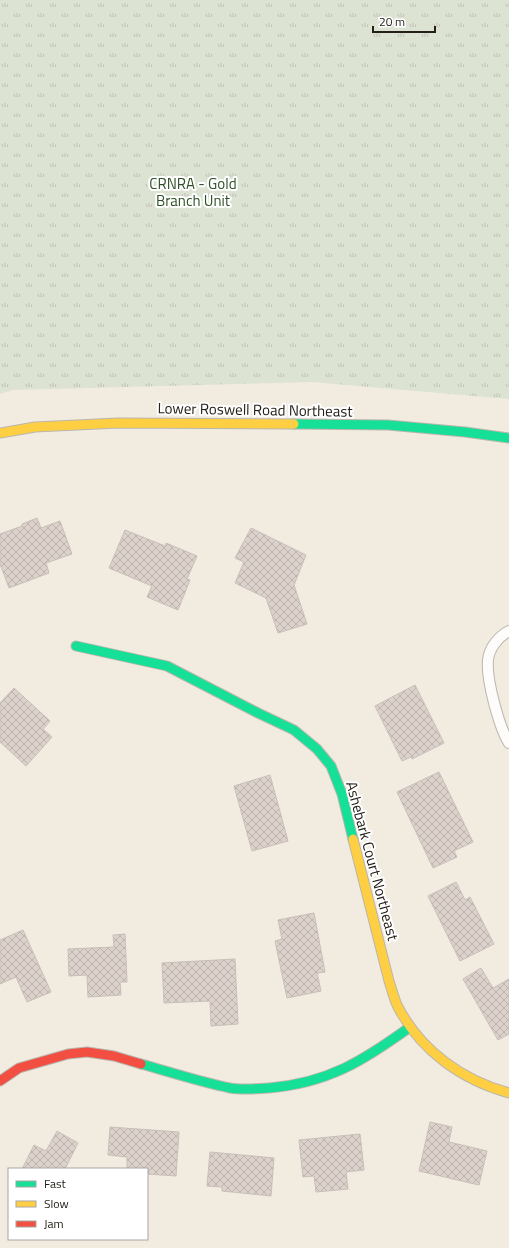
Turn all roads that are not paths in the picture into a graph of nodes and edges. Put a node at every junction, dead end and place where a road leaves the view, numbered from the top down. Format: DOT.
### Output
graph roads {
  1 [pos="0,433"];
  2 [pos="509,438"];
  3 [pos="509,631"];
  4 [pos="76,646"];
  5 [pos="509,743"];
  6 [pos="410,1027"];
  7 [pos="0,1081"];
  8 [pos="509,1094"];
  1 -- 2 [label="street, Lower Roswell Road Northeast"];
  3 -- 5 [label="lane"];
  4 -- 6 [label="street, Ashebark Court Northeast"];
  6 -- 7 [label="street"];
  6 -- 8 [label="street, Ashebark Court Northeast"];
}
